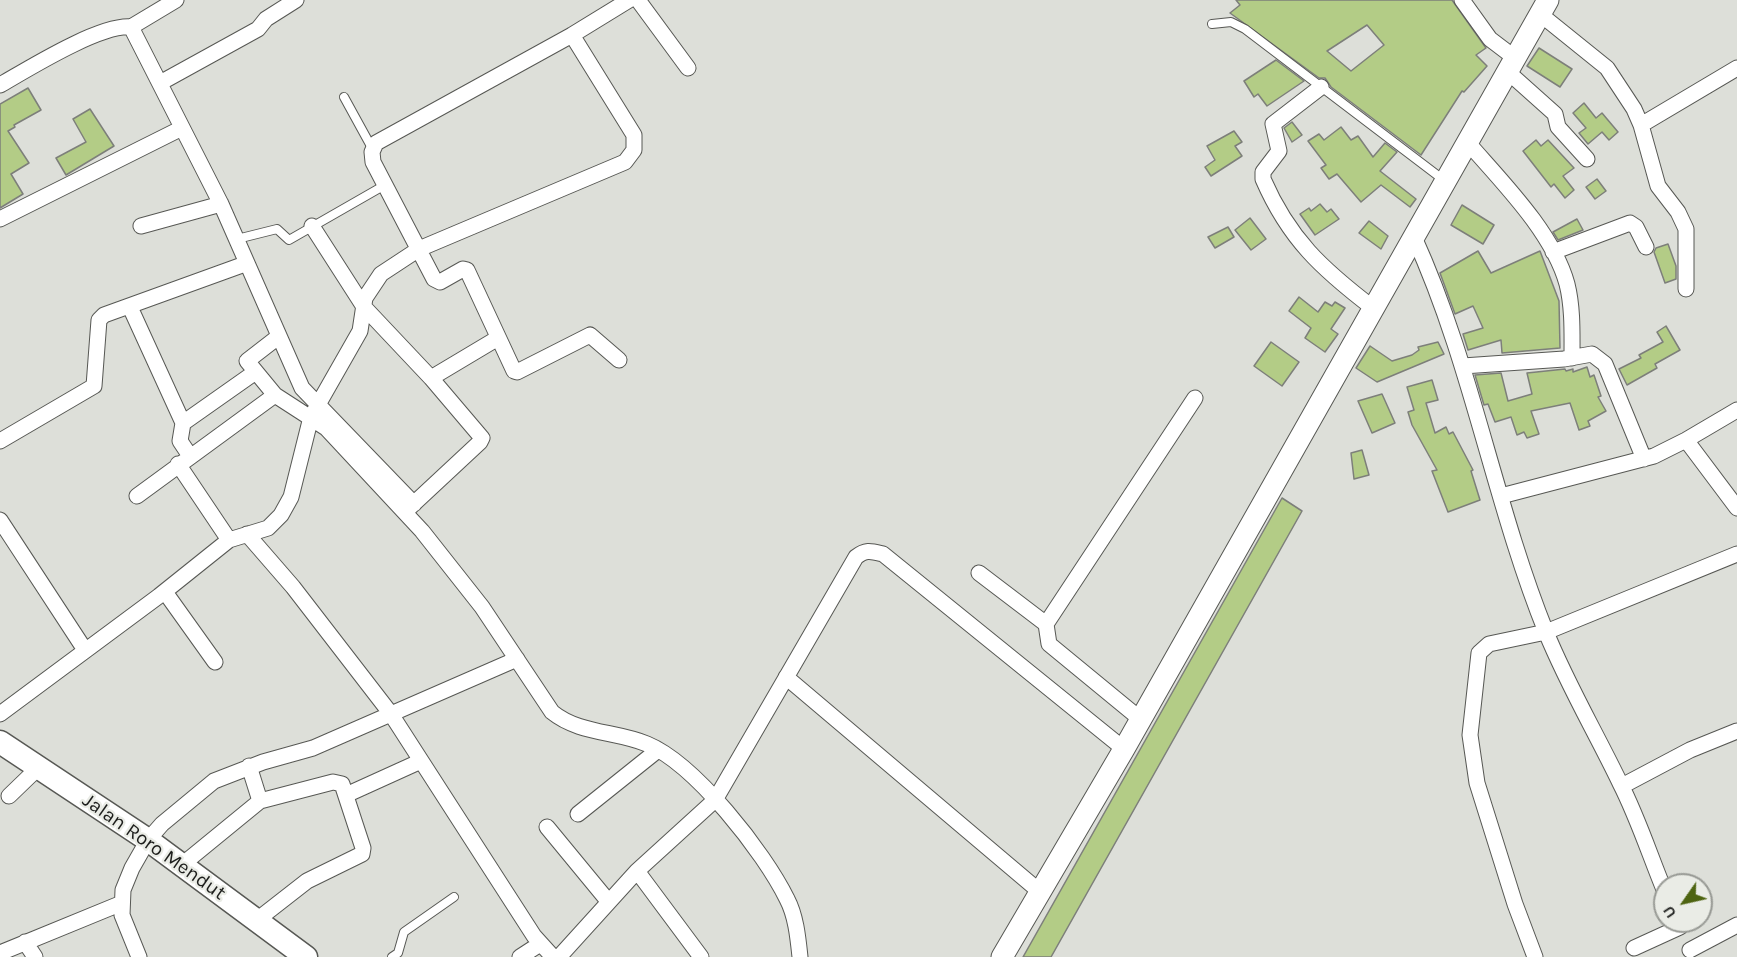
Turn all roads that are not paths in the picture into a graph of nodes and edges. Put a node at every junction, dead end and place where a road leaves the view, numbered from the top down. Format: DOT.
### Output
graph roads {
  1 [pos="176,0"];
  2 [pos="296,0"];
  3 [pos="629,0"];
  4 [pos="638,0"];
  5 [pos="1462,0"];
  6 [pos="1544,7"];
  7 [pos="1212,24"];
  8 [pos="131,27"];
  9 [pos="572,35"];
  10 [pos="1511,65"];
  11 [pos="688,68"];
  12 [pos="1737,68"];
  13 [pos="160,83"];
  14 [pos="0,85"];
  15 [pos="1321,87"];
  16 [pos="344,97"];
  17 [pos="1641,125"];
  18 [pos="182,128"];
  19 [pos="1469,144"];
  20 [pos="372,148"];
  21 [pos="1587,159"];
  22 [pos="1446,182"];
  23 [pos="385,185"];
  24 [pos="220,204"];
  25 [pos="0,219"];
  26 [pos="141,226"];
  27 [pos="312,226"];
  28 [pos="1414,237"];
  29 [pos="235,240"];
  30 [pos="1646,247"];
  31 [pos="419,249"];
  32 [pos="1553,252"];
  33 [pos="245,264"];
  34 [pos="1686,289"];
  35 [pos="130,307"];
  36 [pos="364,307"];
  37 [pos="1372,308"];
  38 [pos="278,337"];
  39 [pos="498,338"];
  40 [pos="1572,358"];
  41 [pos="619,360"];
  42 [pos="1463,366"];
  43 [pos="254,373"];
  44 [pos="431,378"];
  45 [pos="275,395"];
  46 [pos="1195,398"];
  47 [pos="1737,410"];
  48 [pos="313,413"];
  49 [pos="183,423"];
  50 [pos="1686,440"];
  51 [pos="0,441"];
  52 [pos="1644,459"];
  53 [pos="184,460"];
  54 [pos="137,496"];
  55 [pos="1501,496"];
  56 [pos="410,508"];
  57 [pos="1737,508"];
  58 [pos="0,520"];
  59 [pos="247,534"];
  60 [pos="229,540"];
  61 [pos="1737,554"];
  62 [pos="979,573"];
  63 [pos="165,592"];
  64 [pos="1046,624"];
  65 [pos="1546,632"];
  66 [pos="86,650"];
  67 [pos="518,659"];
  68 [pos="215,663"];
  69 [pos="786,677"];
  70 [pos="0,714"];
  71 [pos="391,714"];
  72 [pos="1139,718"];
  73 [pos="1737,731"];
  74 [pos="0,742"];
  75 [pos="1124,748"];
  76 [pos="658,750"];
  77 [pos="421,761"];
  78 [pos="249,766"];
  79 [pos="38,768"];
  80 [pos="1622,786"];
  81 [pos="346,795"];
  82 [pos="9,796"];
  83 [pos="715,800"];
  84 [pos="260,801"];
  85 [pos="578,814"];
  86 [pos="547,827"];
  87 [pos="139,854"];
  88 [pos="183,864"];
  89 [pos="637,871"];
  90 [pos="1657,873"];
  91 [pos="1039,891"];
  92 [pos="454,897"];
  93 [pos="608,901"];
  94 [pos="122,903"];
  95 [pos="257,920"];
  96 [pos="1737,925"];
  97 [pos="1662,933"];
  98 [pos="1683,933"];
  99 [pos="25,942"];
  100 [pos="540,944"];
  101 [pos="1634,948"];
  102 [pos="0,953"];
  103 [pos="1691,953"];
  104 [pos="35,957"];
  105 [pos="140,957"];
  106 [pos="306,957"];
  107 [pos="392,957"];
  108 [pos="520,957"];
  109 [pos="553,957"];
  110 [pos="559,957"];
  111 [pos="701,957"];
  112 [pos="800,957"];
  113 [pos="1002,957"];
  114 [pos="1535,957"];
  1 -- 8 [label="street"];
  2 -- 13 [label="street"];
  3 -- 9 [label="street"];
  4 -- 11 [label="street"];
  5 -- 10 [label="street"];
  6 -- 10 [label="main road"];
  6 -- 17 [label="street"];
  7 -- 15 [label="lane"];
  8 -- 13 [label="street"];
  8 -- 14 [label="street"];
  9 -- 20 [label="street"];
  9 -- 31 [label="street"];
  10 -- 19 [label="main road"];
  10 -- 21 [label="street"];
  12 -- 17 [label="street"];
  13 -- 18 [label="street"];
  15 -- 22 [label="lane"];
  15 -- 37 [label="street"];
  16 -- 20 [label="lane"];
  17 -- 34 [label="street"];
  18 -- 24 [label="street"];
  18 -- 25 [label="street"];
  19 -- 22 [label="main road"];
  19 -- 32 [label="street"];
  20 -- 23 [label="street"];
  22 -- 28 [label="main road"];
  23 -- 27 [label="lane"];
  23 -- 31 [label="street"];
  24 -- 26 [label="street"];
  24 -- 29 [label="street"];
  27 -- 29 [label="lane"];
  27 -- 36 [label="street"];
  28 -- 37 [label="main road"];
  28 -- 42 [label="street"];
  29 -- 33 [label="street"];
  30 -- 32 [label="street"];
  31 -- 36 [label="street"];
  31 -- 39 [label="street"];
  32 -- 40 [label="street"];
  33 -- 35 [label="street"];
  33 -- 38 [label="street"];
  35 -- 49 [label="street"];
  35 -- 51 [label="street"];
  36 -- 44 [label="street"];
  36 -- 48 [label="street"];
  37 -- 72 [label="main road"];
  38 -- 43 [label="street"];
  38 -- 48 [label="street"];
  39 -- 41 [label="street"];
  39 -- 44 [label="street"];
  40 -- 42 [label="street"];
  40 -- 52 [label="street"];
  42 -- 55 [label="street"];
  43 -- 45 [label="street"];
  43 -- 49 [label="street"];
  44 -- 56 [label="street"];
  45 -- 48 [label="street"];
  45 -- 53 [label="street"];
  46 -- 64 [label="street"];
  47 -- 50 [label="street"];
  48 -- 56 [label="street"];
  48 -- 59 [label="street"];
  49 -- 53 [label="street"];
  50 -- 52 [label="street"];
  50 -- 57 [label="street"];
  52 -- 55 [label="street"];
  53 -- 54 [label="street"];
  53 -- 60 [label="street"];
  55 -- 65 [label="street"];
  56 -- 67 [label="street"];
  58 -- 66 [label="street"];
  59 -- 60 [label="street"];
  59 -- 71 [label="street"];
  60 -- 63 [label="street"];
  61 -- 65 [label="street"];
  62 -- 64 [label="street"];
  63 -- 66 [label="street"];
  63 -- 68 [label="street"];
  64 -- 72 [label="street"];
  65 -- 80 [label="street"];
  65 -- 114 [label="street"];
  66 -- 70 [label="street"];
  67 -- 71 [label="street"];
  67 -- 76 [label="street"];
  69 -- 75 [label="street"];
  69 -- 83 [label="street"];
  69 -- 91 [label="street"];
  71 -- 77 [label="street"];
  71 -- 78 [label="street"];
  72 -- 75 [label="main road"];
  73 -- 80 [label="street"];
  74 -- 79 [label="main road, Jalan Roro Mendut"];
  75 -- 91 [label="main road"];
  76 -- 83 [label="street"];
  76 -- 85 [label="street"];
  77 -- 81 [label="street"];
  77 -- 100 [label="street"];
  78 -- 84 [label="street"];
  78 -- 87 [label="street"];
  79 -- 82 [label="street"];
  79 -- 87 [label="main road, Jalan Roro Mendut"];
  80 -- 90 [label="street"];
  81 -- 84 [label="street"];
  81 -- 95 [label="street"];
  83 -- 89 [label="street"];
  83 -- 112 [label="street"];
  84 -- 88 [label="street"];
  86 -- 93 [label="street"];
  87 -- 88 [label="main road, Jalan Roro Mendut"];
  87 -- 94 [label="street"];
  88 -- 95 [label="main road, Jalan Roro Mendut"];
  89 -- 93 [label="street"];
  89 -- 111 [label="street"];
  91 -- 113 [label="main road"];
  92 -- 107 [label="lane"];
  93 -- 110 [label="street"];
  94 -- 99 [label="street"];
  94 -- 105 [label="street"];
  95 -- 106 [label="main road, Jalan Roro Mendut"];
  96 -- 103 [label="street"];
  97 -- 101 [label="street"];
  98 -- 103 [label="street"];
  99 -- 102 [label="street"];
  99 -- 104 [label="street"];
  100 -- 108 [label="street"];
  100 -- 109 [label="street"];
}
